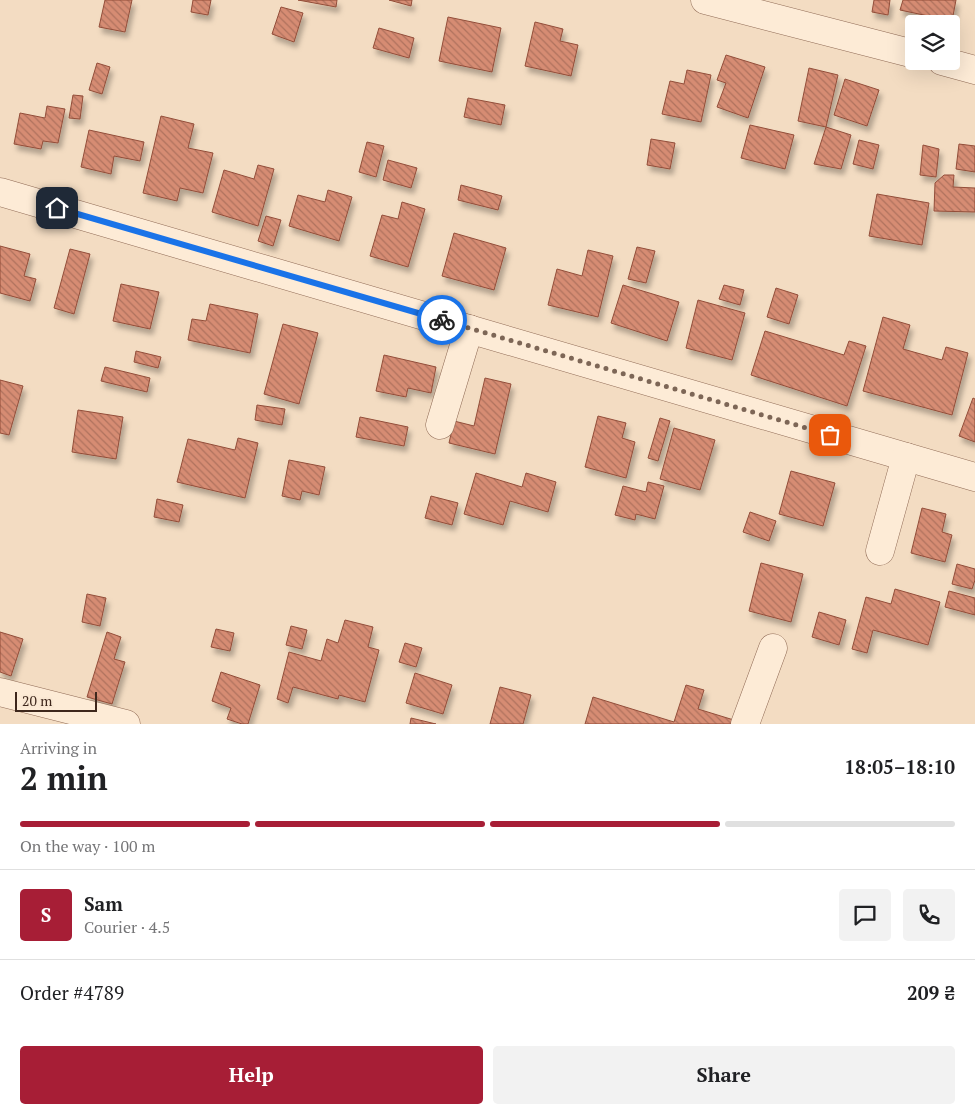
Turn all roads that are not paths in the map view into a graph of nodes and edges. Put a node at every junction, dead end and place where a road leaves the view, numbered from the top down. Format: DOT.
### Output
graph roads {
  1 [pos="705,0"];
  2 [pos="905,52"];
  3 [pos="960,66"];
  4 [pos="975,70"];
  5 [pos="0,192"];
  6 [pos="469,329"];
  7 [pos="440,425"];
  8 [pos="906,457"];
  9 [pos="975,478"];
  10 [pos="880,551"];
  11 [pos="773,648"];
  12 [pos="0,692"];
  13 [pos="126,724"];
  14 [pos="745,724"];
  1 -- 2 [label="street"];
  3 -- 4 [label="street"];
  5 -- 6 [label="street"];
  6 -- 7 [label="street"];
  6 -- 8 [label="street"];
  8 -- 9 [label="street"];
  8 -- 10 [label="street"];
  11 -- 14 [label="street"];
  12 -- 13 [label="street"];
}
